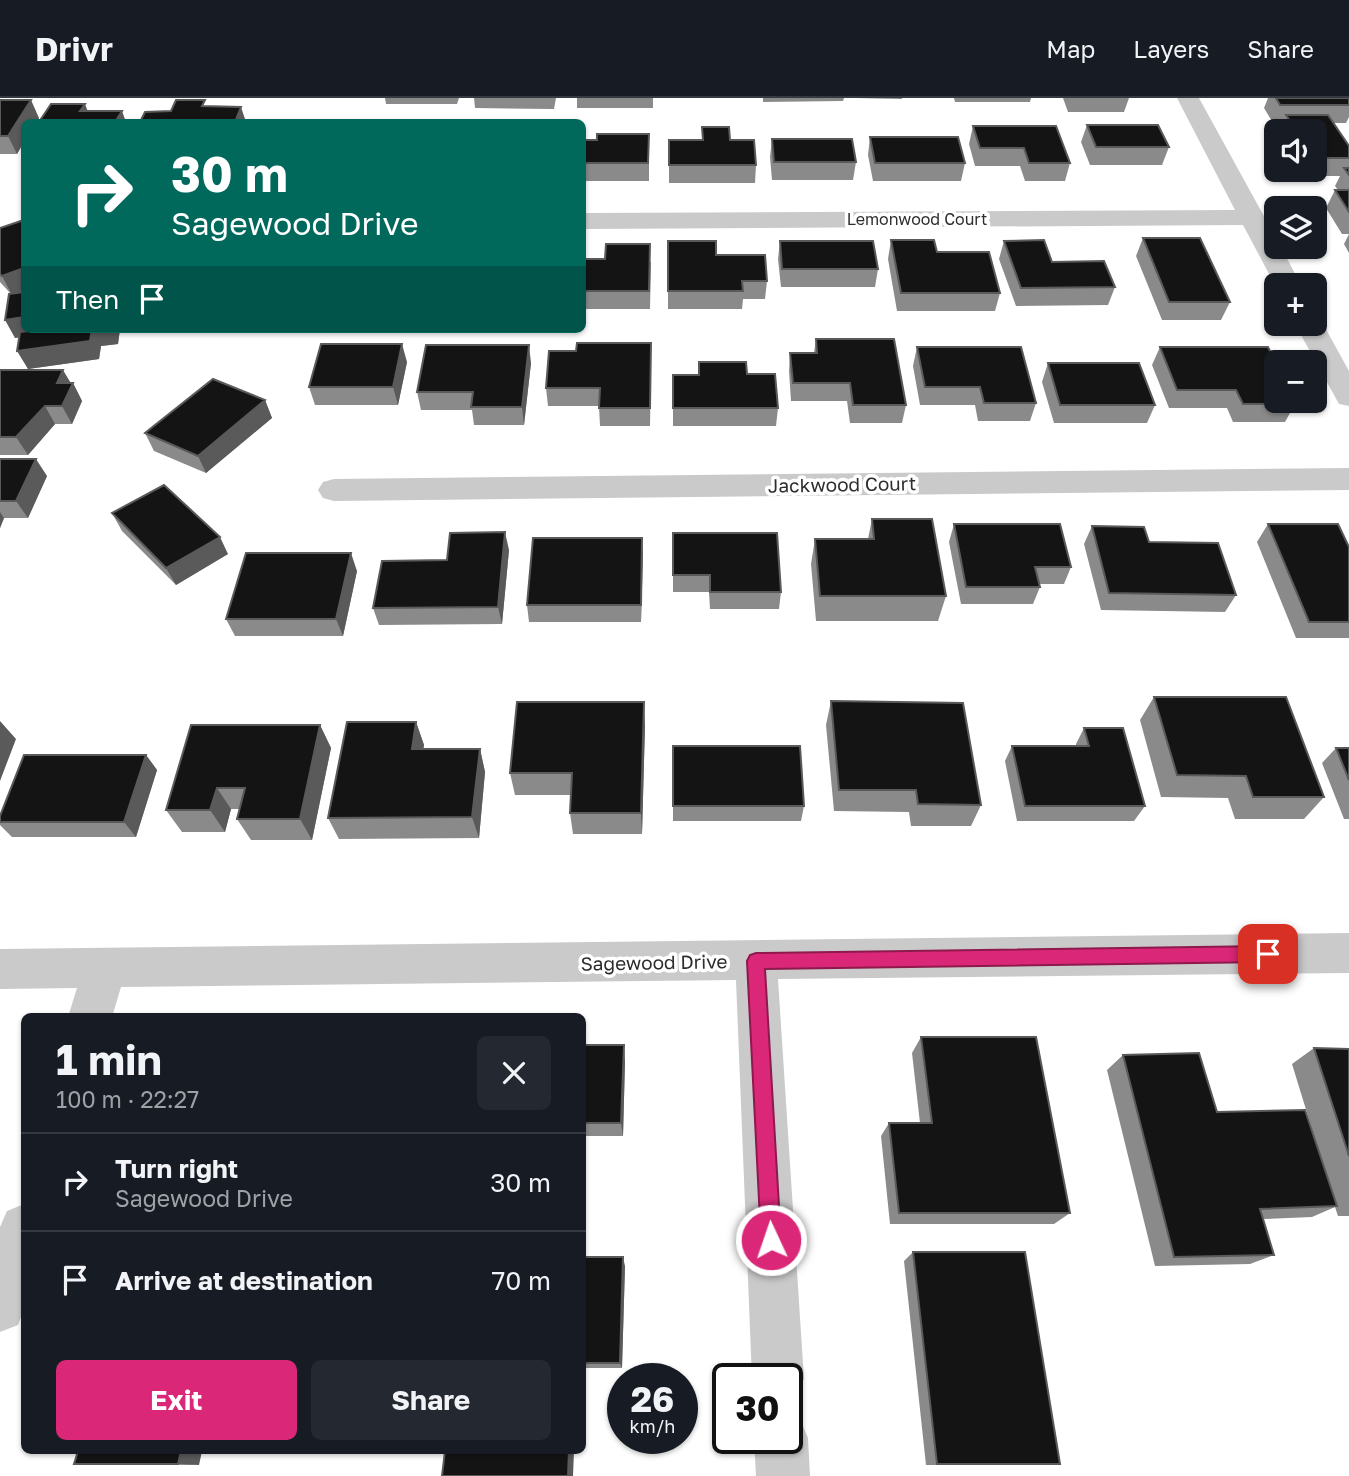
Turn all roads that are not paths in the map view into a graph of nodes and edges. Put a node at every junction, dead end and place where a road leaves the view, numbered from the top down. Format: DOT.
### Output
graph roads {
  1 [pos="1188,98"];
  2 [pos="1251,216"];
  3 [pos="586,221"];
  4 [pos="1282,273"];
  5 [pos="1316,336"];
  6 [pos="1349,397"];
  7 [pos="1349,479"];
  8 [pos="334,489"];
  9 [pos="1349,953"];
  10 [pos="756,961"];
  11 [pos="105,968"];
  12 [pos="0,969"];
  13 [pos="91,1013"];
  14 [pos="21,1238"];
  15 [pos="0,1307"];
  16 [pos="777,1363"];
  17 [pos="782,1454"];
  18 [pos="783,1476"];
  1 -- 2 [label="street"];
  2 -- 3 [label="street, Lemonwood Court"];
  2 -- 4 [label="street"];
  5 -- 6 [label="street"];
  7 -- 8 [label="street, Jackwood Court"];
  9 -- 10 [label="street, Sagewood Drive"];
  10 -- 11 [label="street, Sagewood Drive"];
  10 -- 16 [label="street"];
  11 -- 12 [label="street, Sagewood Drive"];
  11 -- 13 [label="street"];
  14 -- 15 [label="street"];
  17 -- 18 [label="street"];
}
